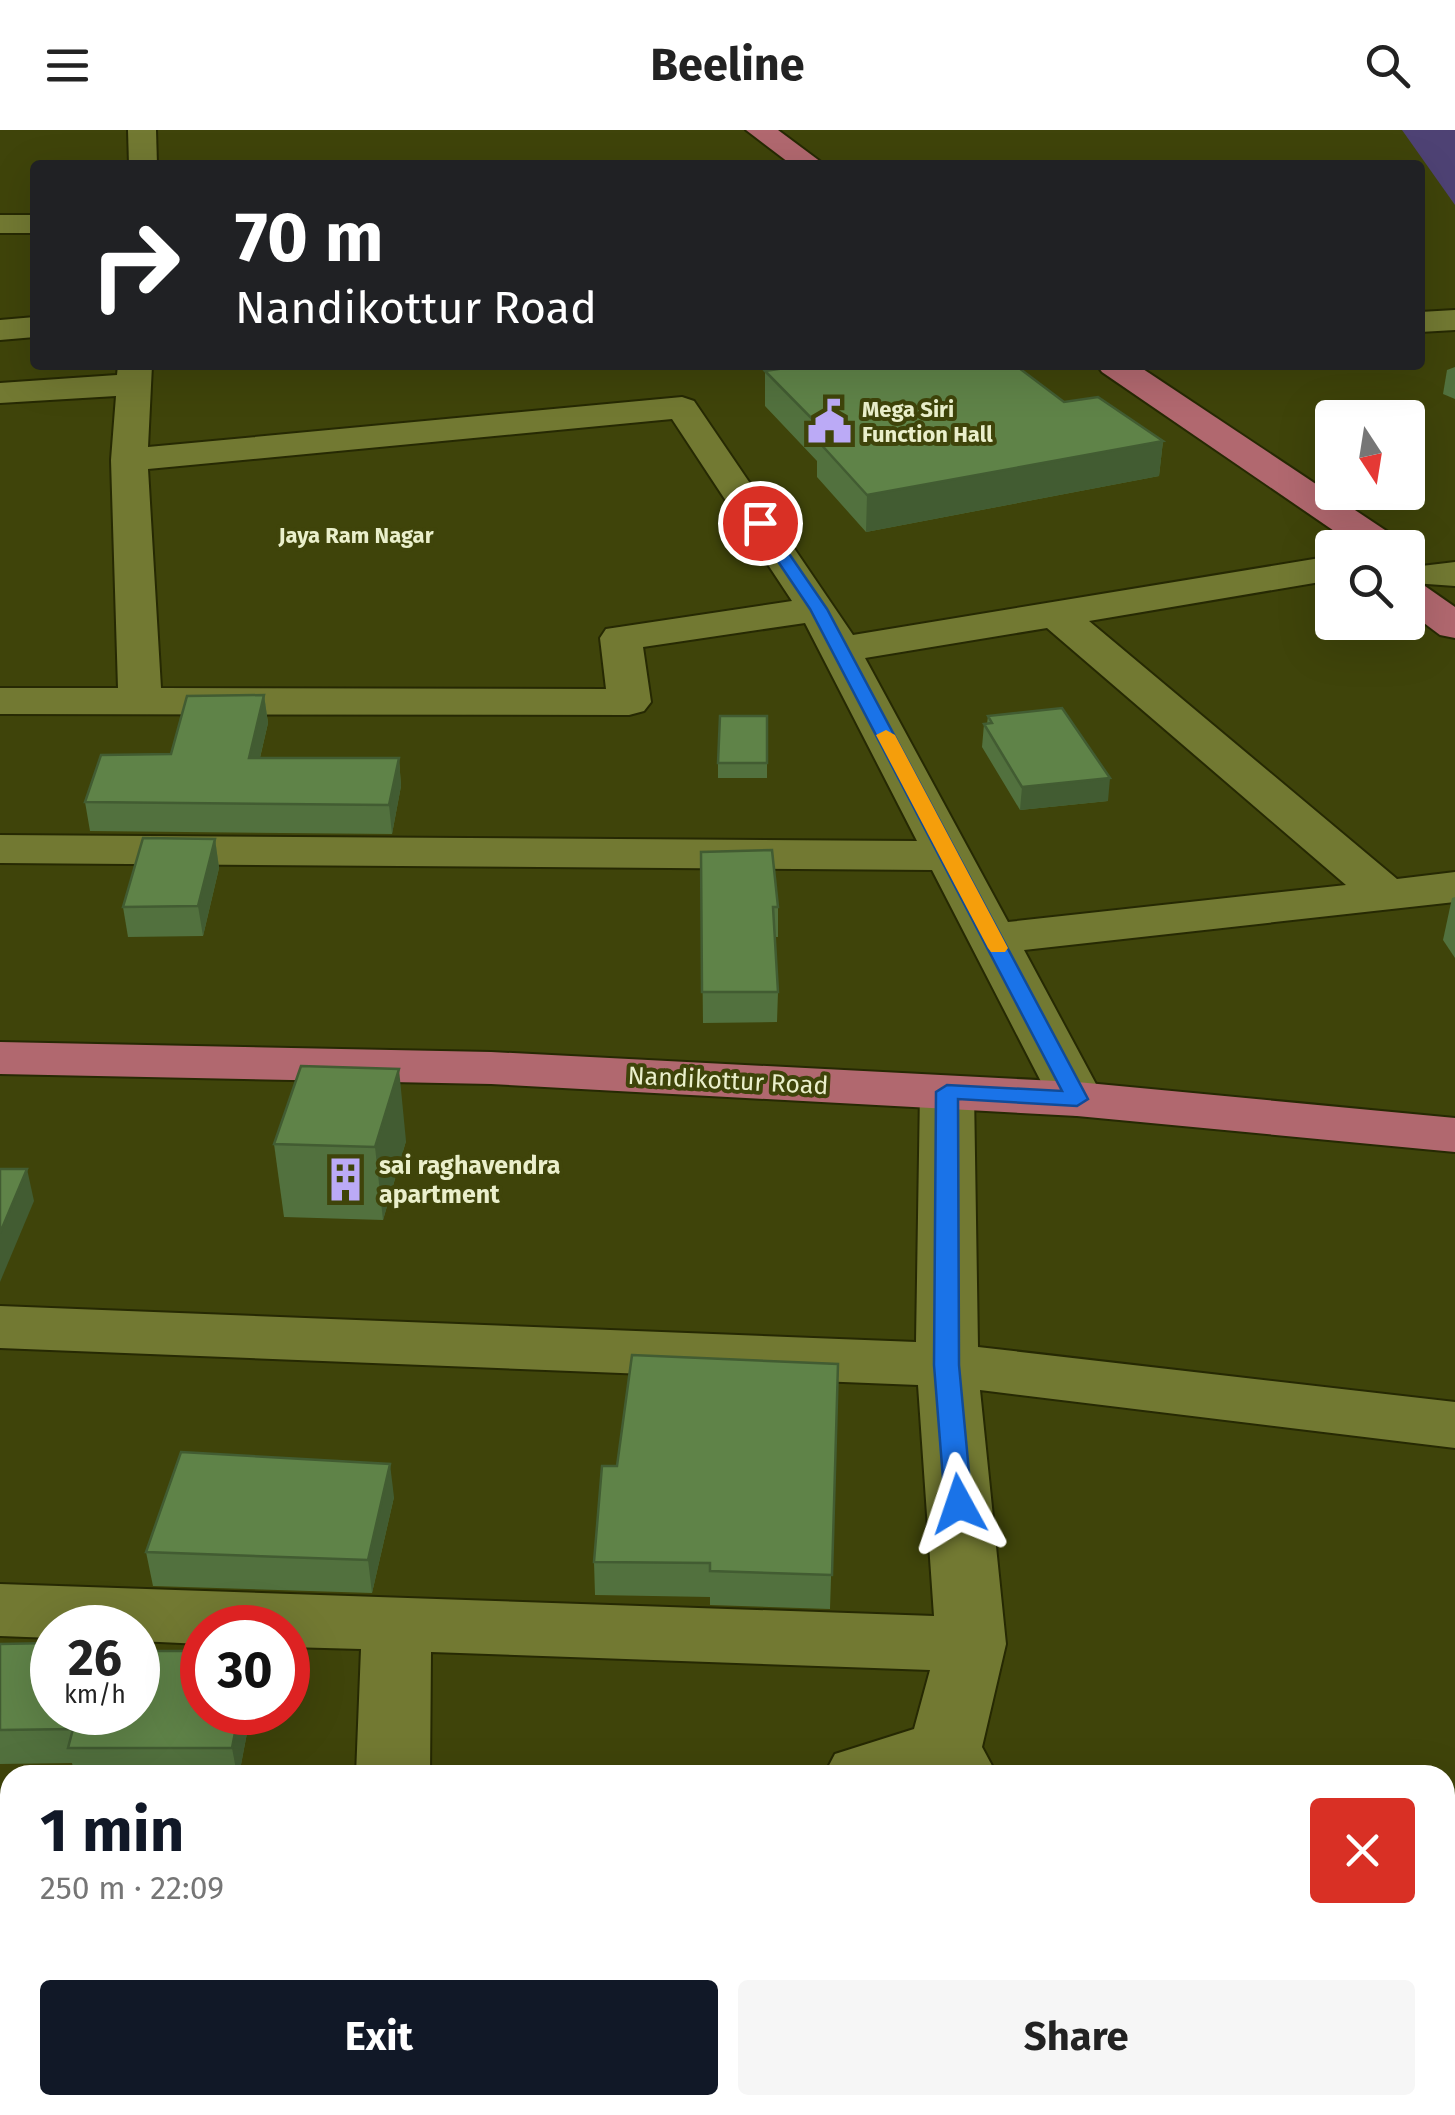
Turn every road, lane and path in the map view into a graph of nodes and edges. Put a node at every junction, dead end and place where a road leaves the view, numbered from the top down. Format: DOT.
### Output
graph roads {
  1 [pos="142,130"];
  2 [pos="760,130"];
  3 [pos="143,160"];
  4 [pos="803,160"];
  5 [pos="0,224"];
  6 [pos="30,224"];
  7 [pos="1455,320"];
  8 [pos="1425,322"];
  9 [pos="30,327"];
  10 [pos="0,330"];
  11 [pos="1090,370"];
  12 [pos="1121,370"];
  13 [pos="134,375"];
  14 [pos="0,393"];
  15 [pos="129,460"];
  16 [pos="1317,530"];
  17 [pos="1359,530"];
  18 [pos="1315,571"];
  19 [pos="1430,580"];
  20 [pos="818,609"];
  21 [pos="1056,614"];
  22 [pos="1455,626"];
  23 [pos="840,650"];
  24 [pos="0,701"];
  25 [pos="140,702"];
  26 [pos="0,848"];
  27 [pos="950,856"];
  28 [pos="1455,888"];
  29 [pos="1387,895"];
  30 [pos="993,938"];
  31 [pos="0,1058"];
  32 [pos="947,1092"];
  33 [pos="1077,1099"];
  34 [pos="1455,1135"];
  35 [pos="0,1328"];
  36 [pos="946,1365"];
  37 [pos="1455,1425"];
  38 [pos="0,1610"];
  39 [pos="398,1624"];
  40 [pos="971,1644"];
  41 [pos="952,1762"];
  42 [pos="393,1765"];
  1 -- 3 [label="street"];
  2 -- 4 [label="main road"];
  5 -- 6 [label="street"];
  7 -- 8 [label="street"];
  9 -- 10 [label="street"];
  11 -- 16 [label="main road"];
  12 -- 17 [label="main road"];
  13 -- 14 [label="street"];
  13 -- 15 [label="street"];
  15 -- 20 [label="street"];
  15 -- 25 [label="street"];
  18 -- 21 [label="street"];
  19 -- 22 [label="main road"];
  20 -- 23 [label="street"];
  20 -- 25 [label="street"];
  21 -- 23 [label="street"];
  21 -- 29 [label="street"];
  23 -- 27 [label="street"];
  24 -- 25 [label="street"];
  26 -- 27 [label="street"];
  27 -- 30 [label="street"];
  28 -- 29 [label="street"];
  29 -- 30 [label="street"];
  30 -- 33 [label="street"];
  31 -- 32 [label="main road, Nandikottur Road"];
  32 -- 33 [label="main road, Nandikottur Road"];
  32 -- 36 [label="street"];
  33 -- 34 [label="main road, Nandikottur Road"];
  35 -- 36 [label="street"];
  36 -- 37 [label="street"];
  36 -- 40 [label="street"];
  38 -- 39 [label="street"];
  39 -- 40 [label="street"];
  39 -- 42 [label="street"];
  40 -- 41 [label="street"];
}
